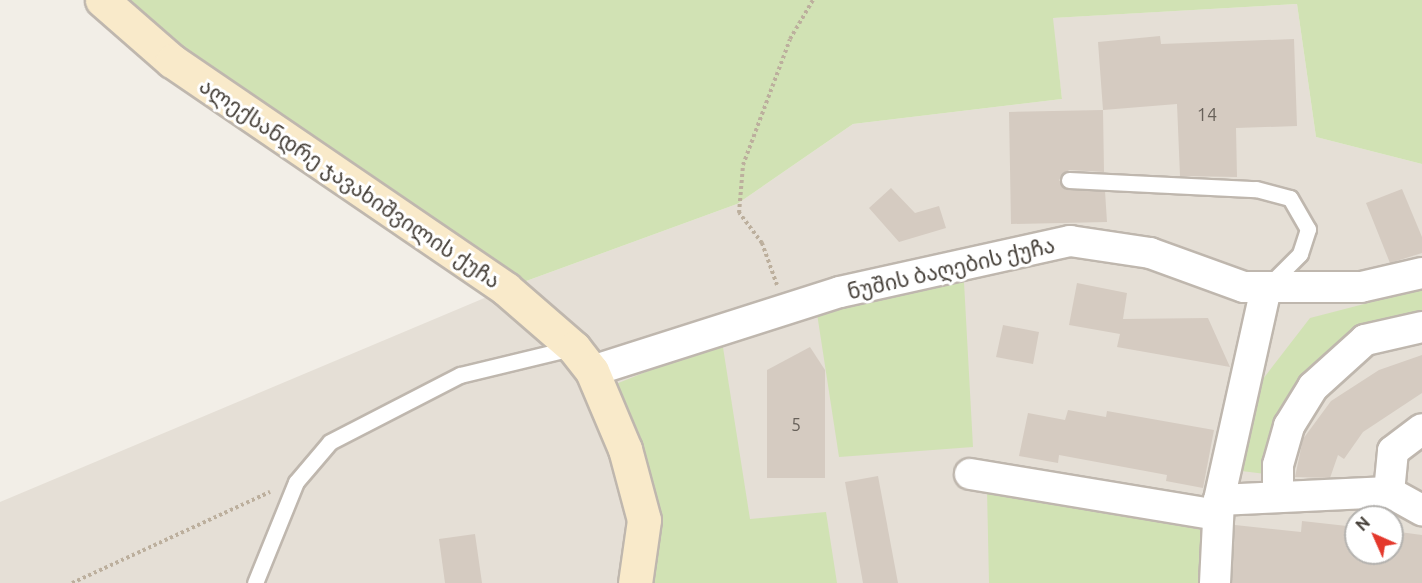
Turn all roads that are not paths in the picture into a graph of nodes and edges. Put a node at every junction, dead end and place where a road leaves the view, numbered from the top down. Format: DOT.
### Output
graph roads {
  1 [pos="102,0"];
  2 [pos="1069,180"];
  3 [pos="1422,273"];
  4 [pos="1266,288"];
  5 [pos="1422,327"];
  6 [pos="583,360"];
  7 [pos="1422,429"];
  8 [pos="970,474"];
  9 [pos="1389,492"];
  10 [pos="1278,497"];
  11 [pos="1218,507"];
  12 [pos="1422,510"];
  13 [pos="255,583"];
  14 [pos="635,583"];
  15 [pos="1215,583"];
  1 -- 6 [label="main road, ალექსანდრე ჯავახიშვილის ქუჩა"];
  2 -- 4 [label="lane"];
  3 -- 4 [label="street, ნუშის ბაღების ქუჩა"];
  4 -- 6 [label="street, ნუშის ბაღების ქუჩა"];
  4 -- 11 [label="street"];
  5 -- 10 [label="street"];
  6 -- 13 [label="lane"];
  6 -- 14 [label="main road"];
  7 -- 9 [label="street"];
  8 -- 11 [label="street"];
  9 -- 10 [label="street"];
  9 -- 12 [label="street"];
  10 -- 11 [label="street"];
  11 -- 15 [label="street"];
}
